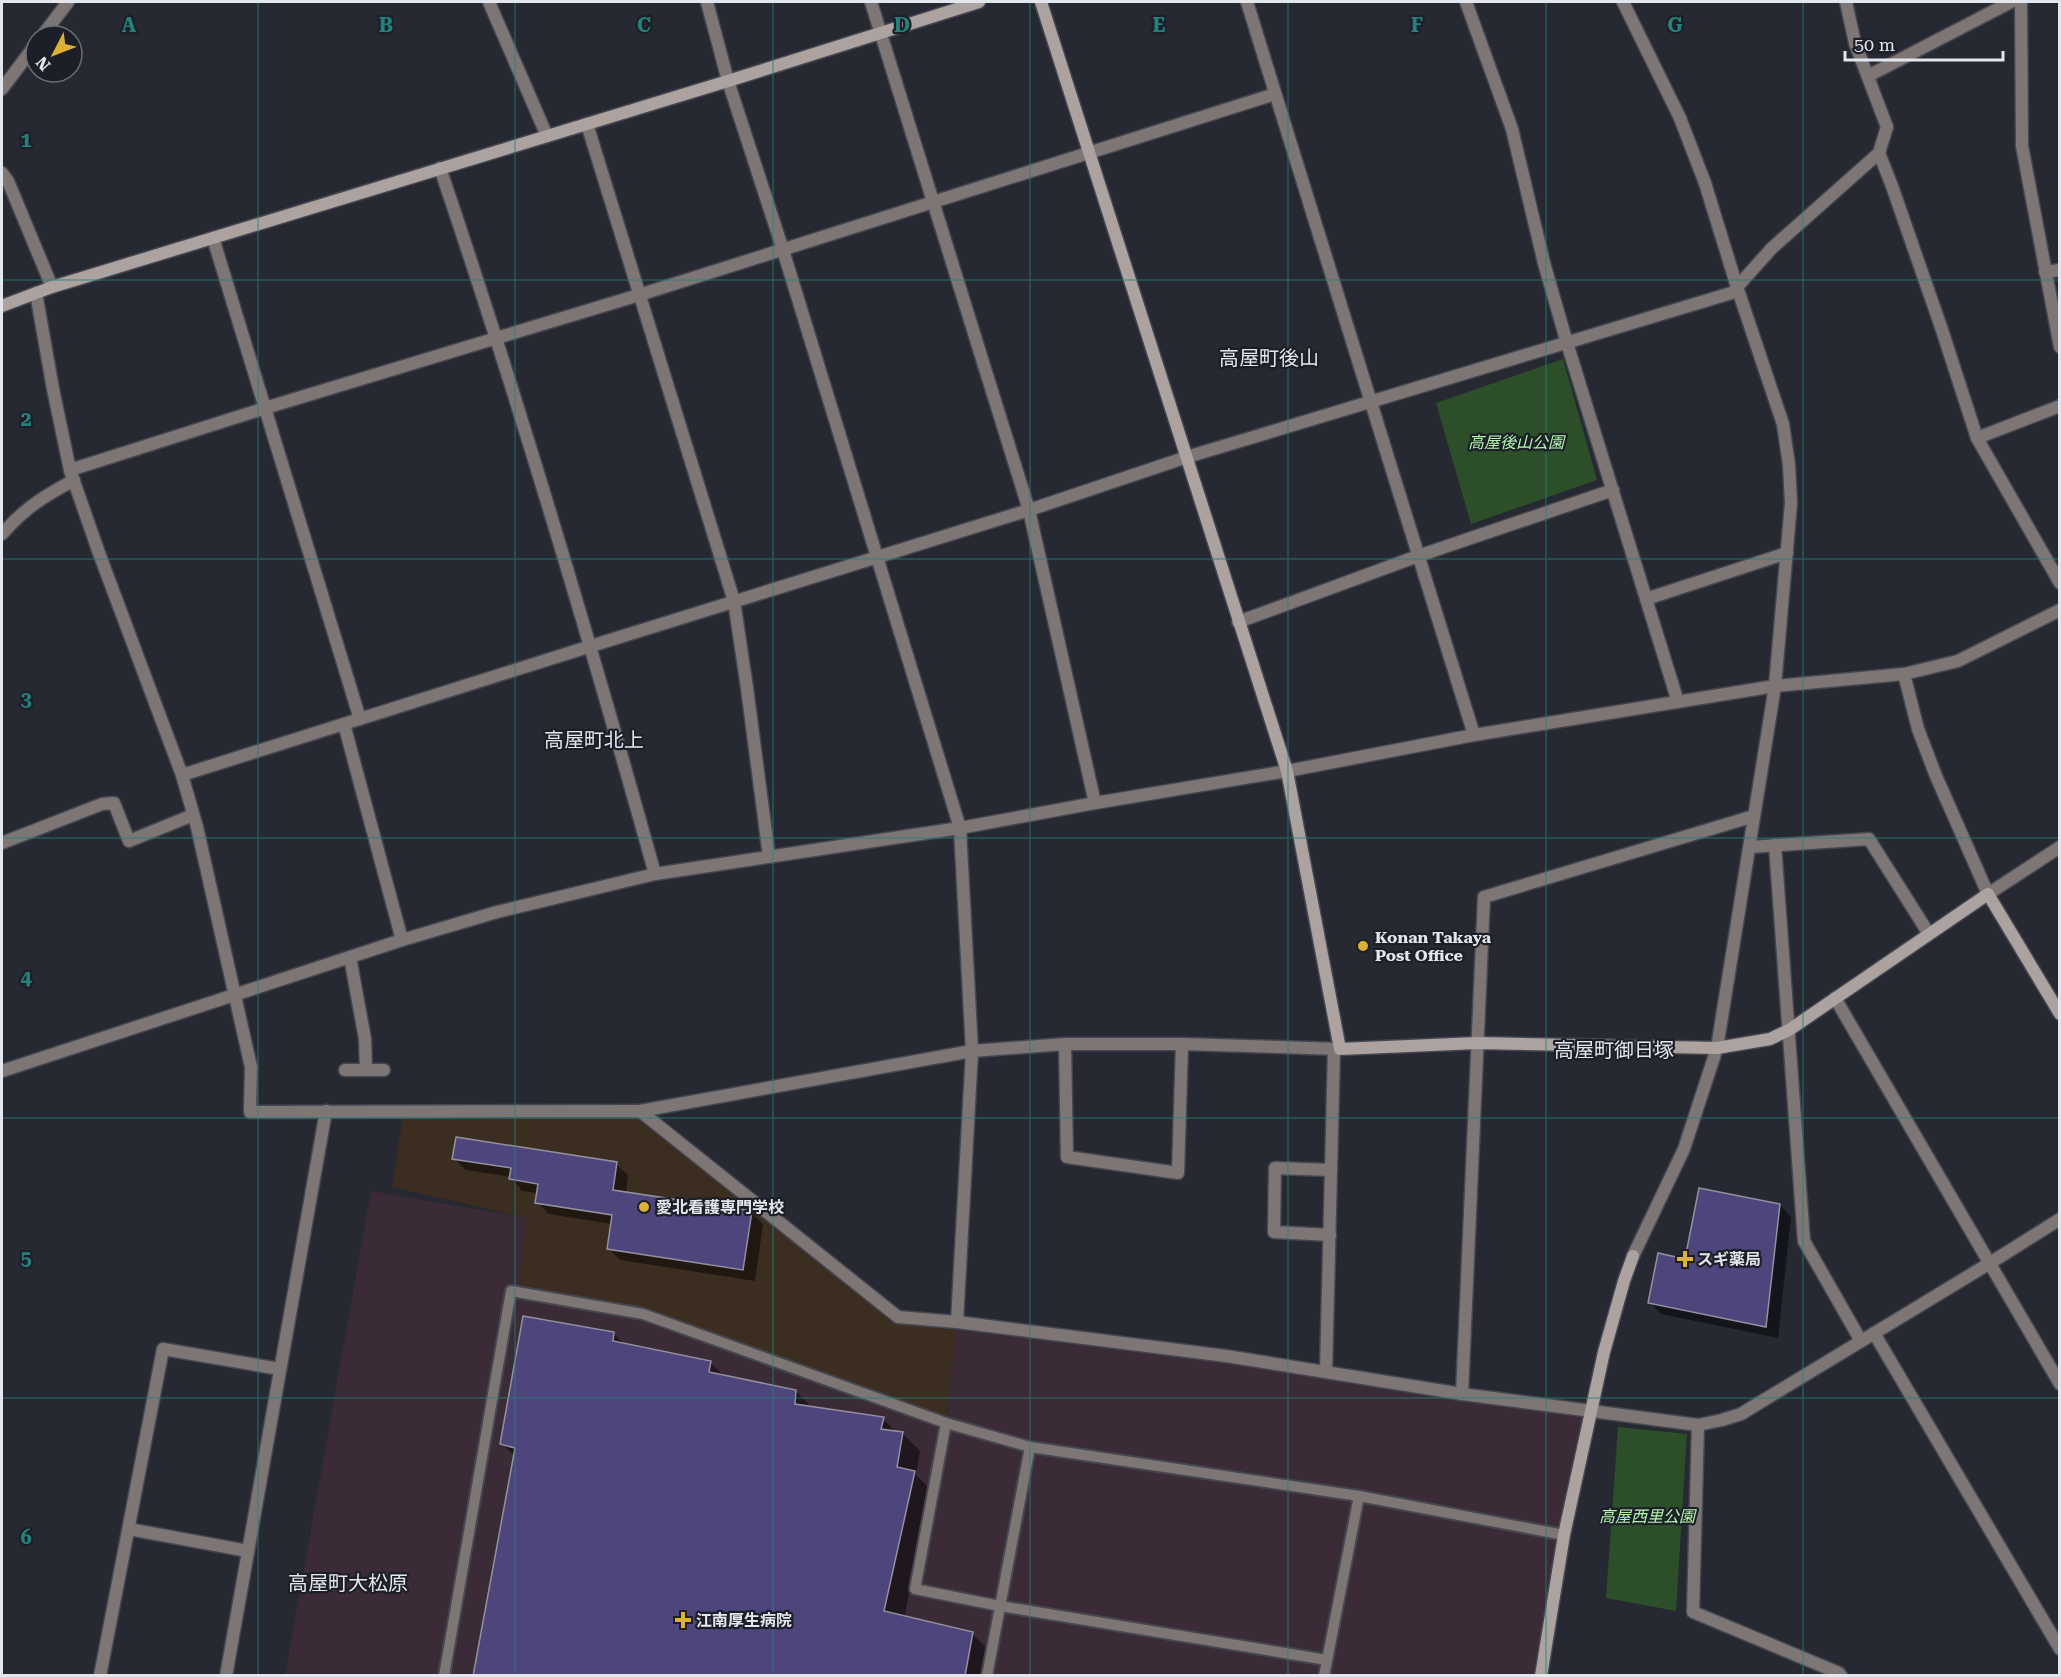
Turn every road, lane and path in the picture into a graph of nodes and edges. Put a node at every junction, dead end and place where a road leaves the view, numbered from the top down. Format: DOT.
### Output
graph roads {
  1 [pos="68,2"];
  2 [pos="489,2"];
  3 [pos="707,2"];
  4 [pos="871,2"];
  5 [pos="979,2"];
  6 [pos="1041,2"];
  7 [pos="1247,2"];
  8 [pos="1466,2"];
  9 [pos="1623,2"];
  10 [pos="1846,2"];
  11 [pos="2011,2"];
  12 [pos="2021,2"];
  13 [pos="51,24"];
  14 [pos="881,32"];
  15 [pos="24,60"];
  16 [pos="1868,76"];
  17 [pos="729,81"];
  18 [pos="2,90"];
  19 [pos="1275,94"];
  20 [pos="587,124"];
  21 [pos="547,136"];
  22 [pos="1090,153"];
  23 [pos="1879,153"];
  24 [pos="440,168"];
  25 [pos="2,173"];
  26 [pos="933,201"];
  27 [pos="213,237"];
  28 [pos="783,250"];
  29 [pos="2060,270"];
  30 [pos="2045,272"];
  31 [pos="52,287"];
  32 [pos="1738,289"];
  33 [pos="36,293"];
  34 [pos="639,295"];
  35 [pos="2,306"];
  36 [pos="497,337"];
  37 [pos="1567,343"];
  38 [pos="2060,347"];
  39 [pos="1371,401"];
  40 [pos="2060,406"];
  41 [pos="265,408"];
  42 [pos="1977,438"];
  43 [pos="1187,457"];
  44 [pos="72,475"];
  45 [pos="1613,490"];
  46 [pos="1029,510"];
  47 [pos="2,534"];
  48 [pos="1787,553"];
  49 [pos="1418,556"];
  50 [pos="878,558"];
  51 [pos="2060,583"];
  52 [pos="1646,598"];
  53 [pos="734,601"];
  54 [pos="2060,610"];
  55 [pos="1238,622"];
  56 [pos="591,646"];
  57 [pos="1904,674"];
  58 [pos="1775,686"];
  59 [pos="1678,702"];
  60 [pos="360,719"];
  61 [pos="344,724"];
  62 [pos="1474,735"];
  63 [pos="1287,771"];
  64 [pos="182,775"];
  65 [pos="1095,803"];
  66 [pos="193,815"];
  67 [pos="1754,816"];
  68 [pos="960,828"];
  69 [pos="2,843"];
  70 [pos="1775,845"];
  71 [pos="1750,847"];
  72 [pos="2060,847"];
  73 [pos="769,856"];
  74 [pos="655,874"];
  75 [pos="1988,894"];
  76 [pos="1929,934"];
  77 [pos="402,940"];
  78 [pos="350,957"];
  79 [pos="234,995"];
  80 [pos="1835,998"];
  81 [pos="2060,1014"];
  82 [pos="1789,1030"];
  83 [pos="1476,1043"];
  84 [pos="1065,1044"];
  85 [pos="1182,1044"];
  86 [pos="1717,1048"];
  87 [pos="1337,1049"];
  88 [pos="972,1051"];
  89 [pos="345,1070"];
  90 [pos="366,1070"];
  91 [pos="384,1070"];
  92 [pos="2,1071"];
  93 [pos="326,1111"];
  94 [pos="640,1111"];
  95 [pos="1331,1170"];
  96 [pos="2060,1219"];
  97 [pos="1330,1235"];
  98 [pos="1990,1263"];
  99 [pos="957,1322"];
  100 [pos="1874,1334"];
  101 [pos="1862,1341"];
  102 [pos="280,1369"];
  103 [pos="1326,1372"];
  104 [pos="2060,1384"];
  105 [pos="1462,1394"];
  106 [pos="1591,1410"];
  107 [pos="946,1423"];
  108 [pos="1698,1425"];
  109 [pos="1030,1447"];
  110 [pos="1359,1496"];
  111 [pos="129,1529"];
  112 [pos="1564,1535"];
  113 [pos="248,1551"];
  114 [pos="1000,1606"];
  115 [pos="2060,1649"];
  116 [pos="1327,1660"];
  117 [pos="100,1676"];
  118 [pos="226,1676"];
  119 [pos="444,1676"];
  120 [pos="987,1676"];
  121 [pos="1324,1676"];
  122 [pos="1541,1676"];
  123 [pos="1840,1676"];
  1 -- 13 [label="street"];
  2 -- 21 [label="street"];
  3 -- 17 [label="street"];
  4 -- 14 [label="street"];
  5 -- 14 [label="street"];
  6 -- 22 [label="street"];
  7 -- 19 [label="street"];
  8 -- 37 [label="street"];
  9 -- 32 [label="street"];
  10 -- 16 [label="street"];
  11 -- 16 [label="street"];
  12 -- 30 [label="street"];
  14 -- 17 [label="street"];
  14 -- 26 [label="street"];
  15 -- 18 [label="street"];
  16 -- 23 [label="street"];
  17 -- 20 [label="street"];
  17 -- 28 [label="street"];
  19 -- 22 [label="street"];
  19 -- 39 [label="street"];
  20 -- 21 [label="street"];
  20 -- 34 [label="street"];
  21 -- 24 [label="street"];
  22 -- 26 [label="street"];
  22 -- 43 [label="street"];
  23 -- 32 [label="street"];
  23 -- 42 [label="street"];
  24 -- 27 [label="street"];
  24 -- 36 [label="street"];
  25 -- 31 [label="street"];
  26 -- 28 [label="street"];
  26 -- 46 [label="street"];
  27 -- 31 [label="street"];
  27 -- 41 [label="street"];
  28 -- 34 [label="street"];
  28 -- 50 [label="street"];
  29 -- 30 [label="street"];
  30 -- 38 [label="street"];
  31 -- 33 [label="street"];
  32 -- 37 [label="street"];
  32 -- 48 [label="street"];
  33 -- 35 [label="street"];
  33 -- 44 [label="street"];
  34 -- 36 [label="street"];
  34 -- 53 [label="street"];
  36 -- 41 [label="street"];
  36 -- 56 [label="street"];
  37 -- 39 [label="street"];
  37 -- 45 [label="street"];
  39 -- 43 [label="street"];
  39 -- 49 [label="street"];
  40 -- 42 [label="street"];
  41 -- 44 [label="street"];
  41 -- 60 [label="street"];
  42 -- 51 [label="street"];
  43 -- 46 [label="street"];
  43 -- 55 [label="street"];
  44 -- 47 [label="street"];
  44 -- 64 [label="street"];
  45 -- 49 [label="street"];
  45 -- 52 [label="street"];
  46 -- 50 [label="street"];
  46 -- 65 [label="street"];
  48 -- 52 [label="street"];
  48 -- 58 [label="street"];
  49 -- 55 [label="street"];
  49 -- 62 [label="street"];
  50 -- 53 [label="street"];
  50 -- 68 [label="street"];
  52 -- 59 [label="street"];
  53 -- 56 [label="street"];
  53 -- 73 [label="street"];
  54 -- 57 [label="street"];
  55 -- 63 [label="street"];
  56 -- 60 [label="street"];
  56 -- 74 [label="street"];
  57 -- 58 [label="street"];
  57 -- 75 [label="street"];
  58 -- 59 [label="street"];
  58 -- 67 [label="street"];
  59 -- 62 [label="street"];
  60 -- 61 [label="street"];
  61 -- 64 [label="street"];
  61 -- 77 [label="street"];
  62 -- 63 [label="street"];
  63 -- 65 [label="street"];
  63 -- 87 [label="street"];
  64 -- 66 [label="street"];
  65 -- 68 [label="street"];
  66 -- 69 [label="street"];
  66 -- 79 [label="street"];
  67 -- 71 [label="street"];
  67 -- 83 [label="street"];
  68 -- 73 [label="street"];
  68 -- 88 [label="street"];
  70 -- 71 [label="street"];
  70 -- 76 [label="street"];
  70 -- 82 [label="street"];
  71 -- 86 [label="street"];
  72 -- 75 [label="street"];
  73 -- 74 [label="street"];
  74 -- 77 [label="street"];
  75 -- 76 [label="street"];
  75 -- 81 [label="street"];
  76 -- 80 [label="street"];
  77 -- 78 [label="street"];
  78 -- 79 [label="street"];
  78 -- 90 [label="street"];
  79 -- 92 [label="street"];
  79 -- 93 [label="street"];
  80 -- 82 [label="street"];
  80 -- 98 [label="street"];
  82 -- 86 [label="street"];
  82 -- 101 [label="street"];
  83 -- 86 [label="street"];
  83 -- 87 [label="street"];
  83 -- 105 [label="street"];
  84 -- 85 [label="street"];
  84 -- 85 [label="street"];
  84 -- 88 [label="street"];
  85 -- 87 [label="street"];
  86 -- 106 [label="street"];
  87 -- 95 [label="street"];
  88 -- 94 [label="street"];
  88 -- 99 [label="street"];
  89 -- 90 [label="street"];
  90 -- 91 [label="street"];
  93 -- 94 [label="street"];
  93 -- 102 [label="street"];
  94 -- 99 [label="street"];
  95 -- 97 [label="street"];
  95 -- 97 [label="street"];
  96 -- 98 [label="street"];
  97 -- 103 [label="street"];
  98 -- 100 [label="street"];
  98 -- 104 [label="street"];
  99 -- 103 [label="street"];
  100 -- 101 [label="street"];
  100 -- 115 [label="street"];
  101 -- 108 [label="street"];
  102 -- 111 [label="street"];
  102 -- 113 [label="street"];
  103 -- 105 [label="street"];
  105 -- 106 [label="street"];
  106 -- 108 [label="street"];
  106 -- 112 [label="street"];
  107 -- 109 [label="lane"];
  107 -- 114 [label="lane"];
  107 -- 119 [label="lane"];
  108 -- 123 [label="street"];
  109 -- 110 [label="lane"];
  109 -- 114 [label="lane"];
  110 -- 112 [label="lane"];
  110 -- 116 [label="lane"];
  111 -- 113 [label="street"];
  111 -- 117 [label="street"];
  112 -- 122 [label="street"];
  113 -- 118 [label="street"];
  114 -- 116 [label="lane"];
  114 -- 120 [label="lane"];
  116 -- 121 [label="lane"];
}
